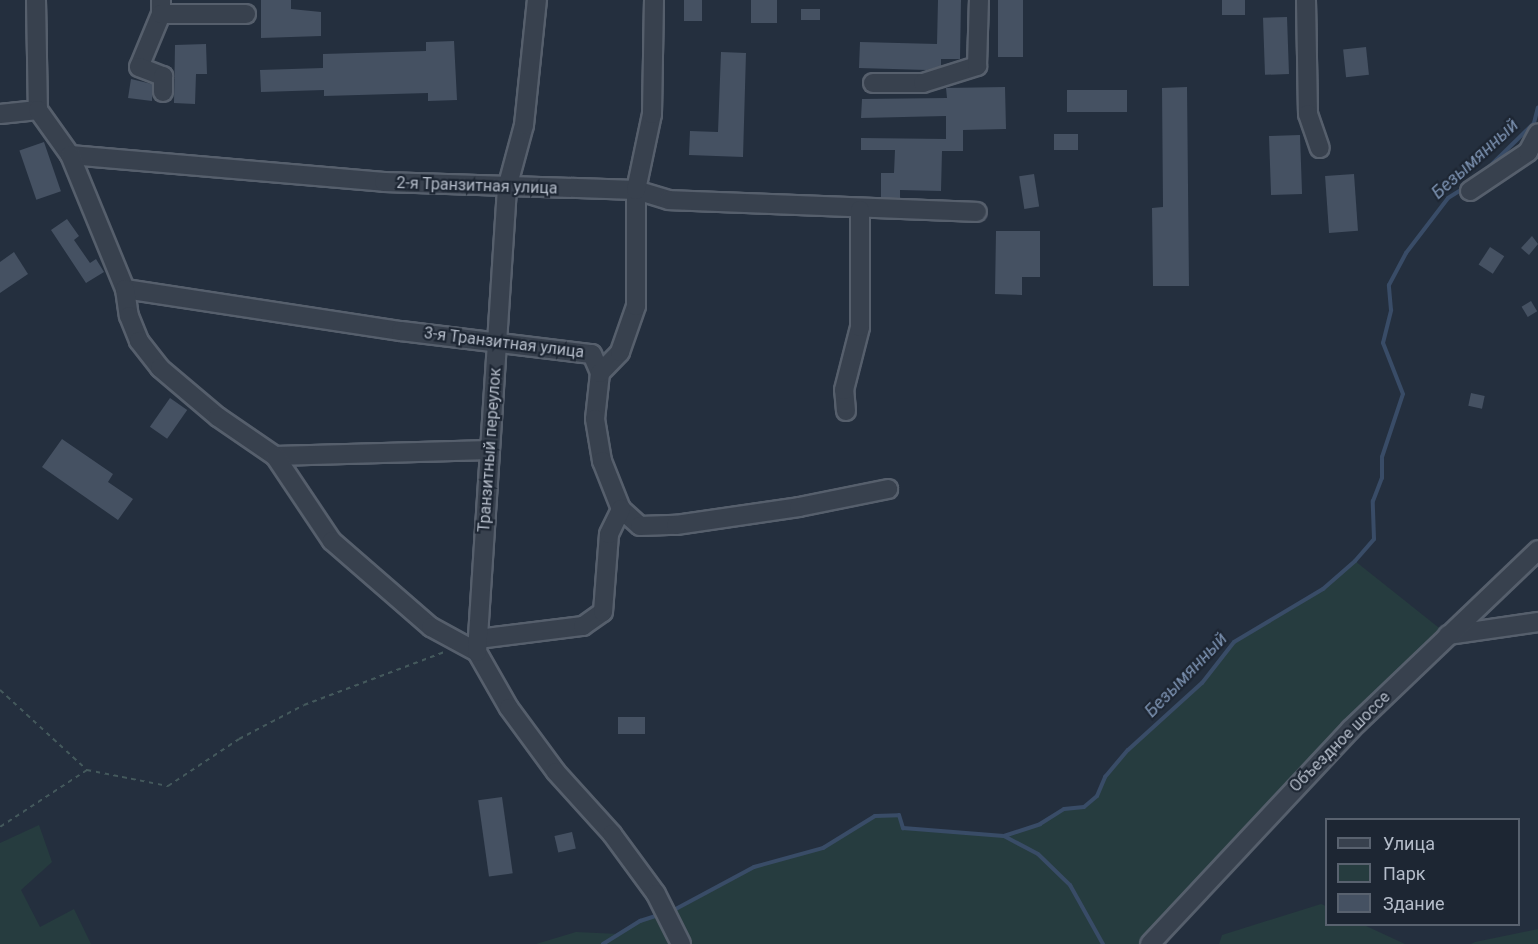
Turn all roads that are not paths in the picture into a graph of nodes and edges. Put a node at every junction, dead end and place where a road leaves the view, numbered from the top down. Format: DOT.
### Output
graph roads {
  1 [pos="36,0"];
  2 [pos="537,0"];
  3 [pos="654,0"];
  4 [pos="979,0"];
  5 [pos="1306,0"];
  6 [pos="161,7"];
  7 [pos="246,14"];
  8 [pos="873,83"];
  9 [pos="163,92"];
  10 [pos="38,110"];
  11 [pos="0,114"];
  12 [pos="1538,133"];
  13 [pos="1320,148"];
  14 [pos="70,155"];
  15 [pos="507,188"];
  16 [pos="636,190"];
  17 [pos="1470,191"];
  18 [pos="860,210"];
  19 [pos="977,212"];
  20 [pos="125,289"];
  21 [pos="497,340"];
  22 [pos="600,373"];
  23 [pos="846,411"];
  24 [pos="490,450"];
  25 [pos="274,456"];
  26 [pos="888,489"];
  27 [pos="621,509"];
  28 [pos="1538,550"];
  29 [pos="1538,622"];
  30 [pos="1448,635"];
  31 [pos="473,645"];
  32 [pos="681,944"];
  33 [pos="1150,944"];
  1 -- 10 [label="street"];
  2 -- 15 [label="street, Транзитный переулок"];
  3 -- 16 [label="street"];
  4 -- 8 [label="street"];
  5 -- 13 [label="street"];
  6 -- 7 [label="street"];
  6 -- 9 [label="street"];
  10 -- 11 [label="street"];
  10 -- 14 [label="street"];
  12 -- 17 [label="street"];
  14 -- 15 [label="street, 2-я Транзитная улица"];
  14 -- 20 [label="street"];
  15 -- 16 [label="street, 2-я Транзитная улица"];
  15 -- 21 [label="street, Транзитный переулок"];
  16 -- 18 [label="street, 2-я Транзитная улица"];
  16 -- 22 [label="street"];
  18 -- 19 [label="street, 2-я Транзитная улица"];
  18 -- 23 [label="street"];
  20 -- 21 [label="street, 3-я Транзитная улица"];
  20 -- 25 [label="street"];
  21 -- 22 [label="street, 3-я Транзитная улица"];
  21 -- 24 [label="street, Транзитный переулок"];
  22 -- 27 [label="street, 3-я Транзитная улица"];
  24 -- 25 [label="street"];
  24 -- 31 [label="street, Транзитный переулок"];
  25 -- 31 [label="street"];
  26 -- 27 [label="street"];
  27 -- 31 [label="street"];
  28 -- 30 [label="street, Объездное шоссе"];
  29 -- 30 [label="street"];
  30 -- 33 [label="street, Объездное шоссе"];
  31 -- 32 [label="street"];
}
